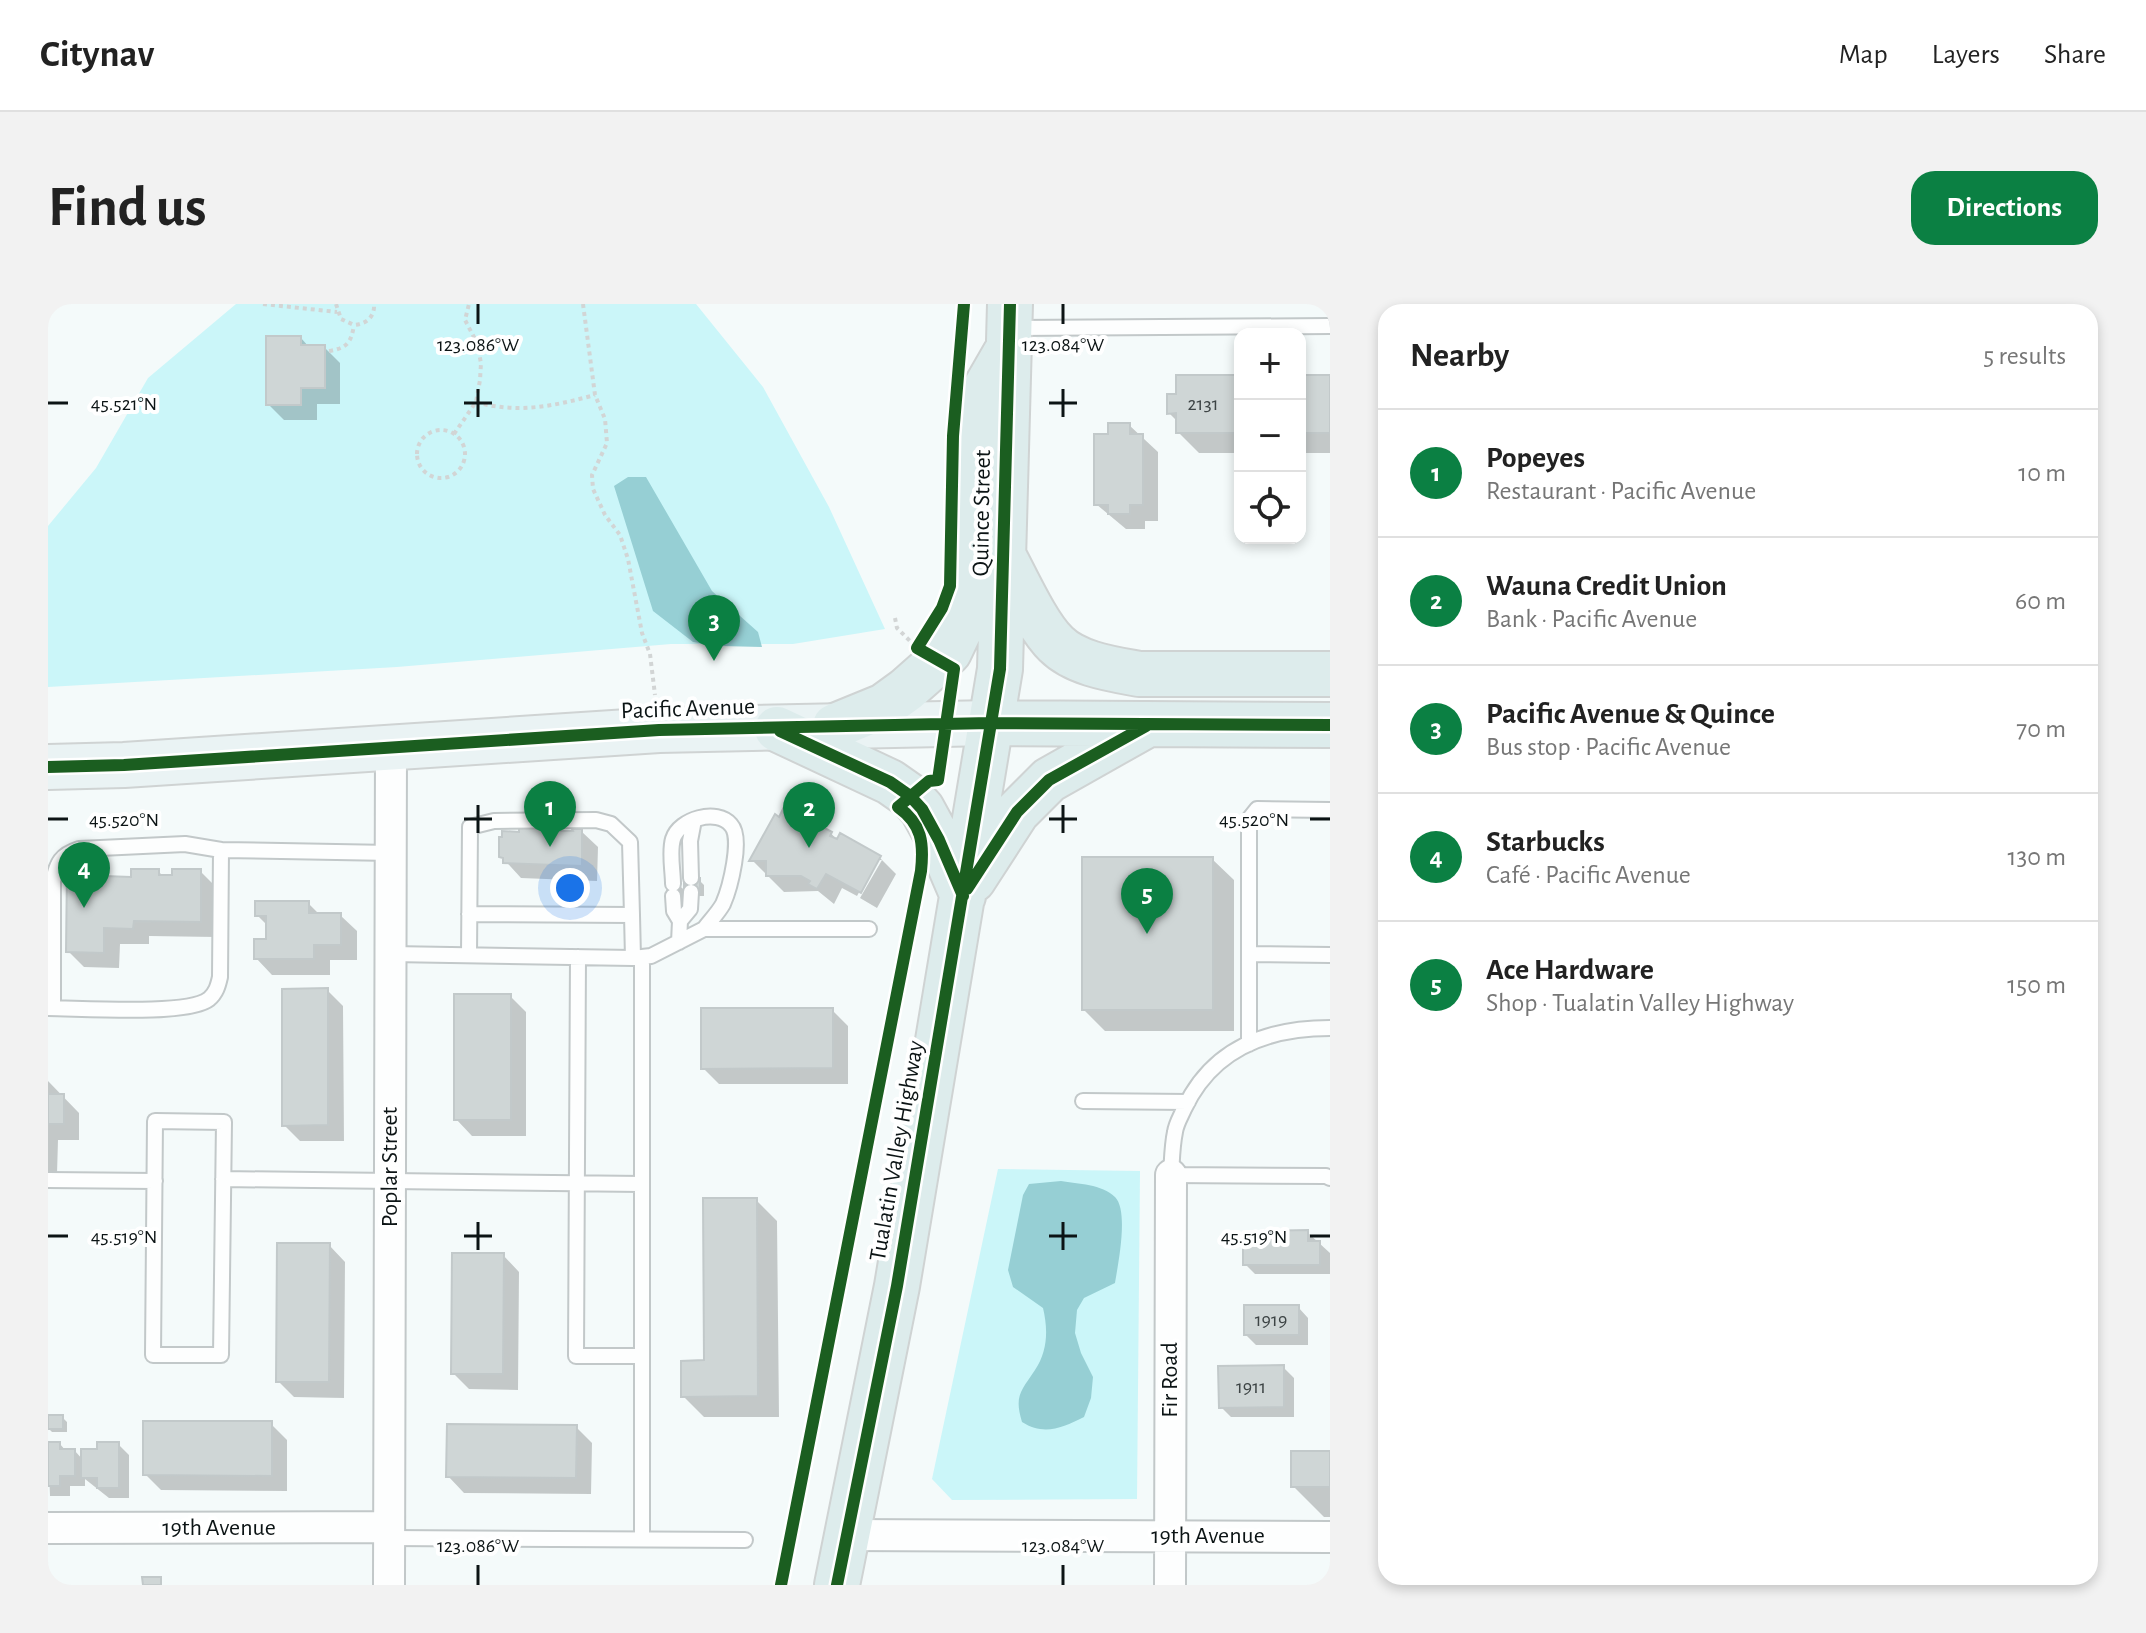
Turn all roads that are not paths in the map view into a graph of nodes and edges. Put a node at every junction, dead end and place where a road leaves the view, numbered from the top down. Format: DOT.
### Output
graph roads {
  1 [pos="1330,326"];
  2 [pos="1009,327"];
  3 [pos="1003,556"];
  4 [pos="1330,674"];
  5 [pos="991,723"];
  6 [pos="1148,725"];
  7 [pos="1330,725"];
  8 [pos="835,726"];
  9 [pos="777,729"];
  10 [pos="391,748"];
  11 [pos="48,767"];
  12 [pos="1330,810"];
  13 [pos="694,820"];
  14 [pos="221,850"];
  15 [pos="391,853"];
  16 [pos="963,896"];
  17 [pos="469,914"];
  18 [pos="632,915"];
  19 [pos="680,921"];
  20 [pos="704,929"];
  21 [pos="869,929"];
  22 [pos="679,942"];
  23 [pos="391,954"];
  24 [pos="1249,954"];
  25 [pos="469,955"];
  26 [pos="1330,955"];
  27 [pos="578,957"];
  28 [pos="638,957"];
  29 [pos="51,1008"];
  30 [pos="1330,1028"];
  31 [pos="1249,1044"];
  32 [pos="1083,1101"];
  33 [pos="1188,1102"];
  34 [pos="1171,1175"];
  35 [pos="1330,1178"];
  36 [pos="223,1179"];
  37 [pos="48,1180"];
  38 [pos="155,1181"];
  39 [pos="390,1183"];
  40 [pos="577,1183"];
  41 [pos="642,1184"];
  42 [pos="642,1356"];
  43 [pos="48,1528"];
  44 [pos="390,1532"];
  45 [pos="846,1535"];
  46 [pos="1170,1536"];
  47 [pos="1330,1537"];
  48 [pos="642,1539"];
  49 [pos="745,1540"];
  50 [pos="389,1585"];
  51 [pos="837,1585"];
  52 [pos="1170,1585"];
  1 -- 2 [label="lane"];
  2 -- 3 [label="highway, Quince Street"];
  2 -- 8 [label="highway"];
  3 -- 4 [label="highway"];
  3 -- 5 [label="highway, Quince Street"];
  5 -- 6 [label="highway, Pacific Avenue"];
  5 -- 8 [label="main road, Pacific Avenue"];
  5 -- 16 [label="highway, Tualatin Valley Highway"];
  6 -- 7 [label="highway, Pacific Avenue"];
  6 -- 16 [label="highway"];
  8 -- 9 [label="main road, Pacific Avenue"];
  9 -- 10 [label="main road, Pacific Avenue"];
  9 -- 16 [label="highway"];
  10 -- 11 [label="main road, Pacific Avenue"];
  10 -- 15 [label="street, Poplar Street"];
  12 -- 24 [label="lane"];
  13 -- 19 [label="lane"];
  13 -- 19 [label="lane"];
  13 -- 20 [label="lane"];
  14 -- 15 [label="lane"];
  14 -- 29 [label="lane"];
  14 -- 29 [label="lane"];
  15 -- 23 [label="street, Poplar Street"];
  16 -- 45 [label="highway, Tualatin Valley Highway"];
  17 -- 18 [label="lane"];
  17 -- 18 [label="lane"];
  17 -- 25 [label="lane"];
  18 -- 28 [label="lane"];
  19 -- 22 [label="lane"];
  20 -- 21 [label="lane"];
  20 -- 22 [label="lane"];
  22 -- 28 [label="lane"];
  23 -- 25 [label="lane"];
  23 -- 39 [label="street, Poplar Street"];
  24 -- 26 [label="lane"];
  24 -- 31 [label="lane"];
  25 -- 27 [label="lane"];
  27 -- 28 [label="lane"];
  27 -- 40 [label="lane"];
  28 -- 41 [label="lane"];
  30 -- 31 [label="lane"];
  31 -- 33 [label="lane"];
  32 -- 33 [label="lane"];
  33 -- 34 [label="lane"];
  34 -- 35 [label="lane"];
  34 -- 46 [label="street, Fir Road"];
  36 -- 38 [label="lane"];
  36 -- 38 [label="lane"];
  36 -- 39 [label="lane"];
  37 -- 38 [label="lane"];
  39 -- 40 [label="lane"];
  39 -- 44 [label="street, Poplar Street"];
  40 -- 41 [label="lane"];
  40 -- 42 [label="lane"];
  41 -- 42 [label="lane"];
  42 -- 48 [label="lane"];
  43 -- 44 [label="street, 19th Avenue"];
  44 -- 48 [label="lane"];
  44 -- 50 [label="street, Poplar Street"];
  45 -- 46 [label="street, 19th Avenue"];
  45 -- 51 [label="highway, Tualatin Valley Highway"];
  46 -- 47 [label="street, 19th Avenue"];
  46 -- 52 [label="street, Fir Road"];
  48 -- 49 [label="lane"];
}
